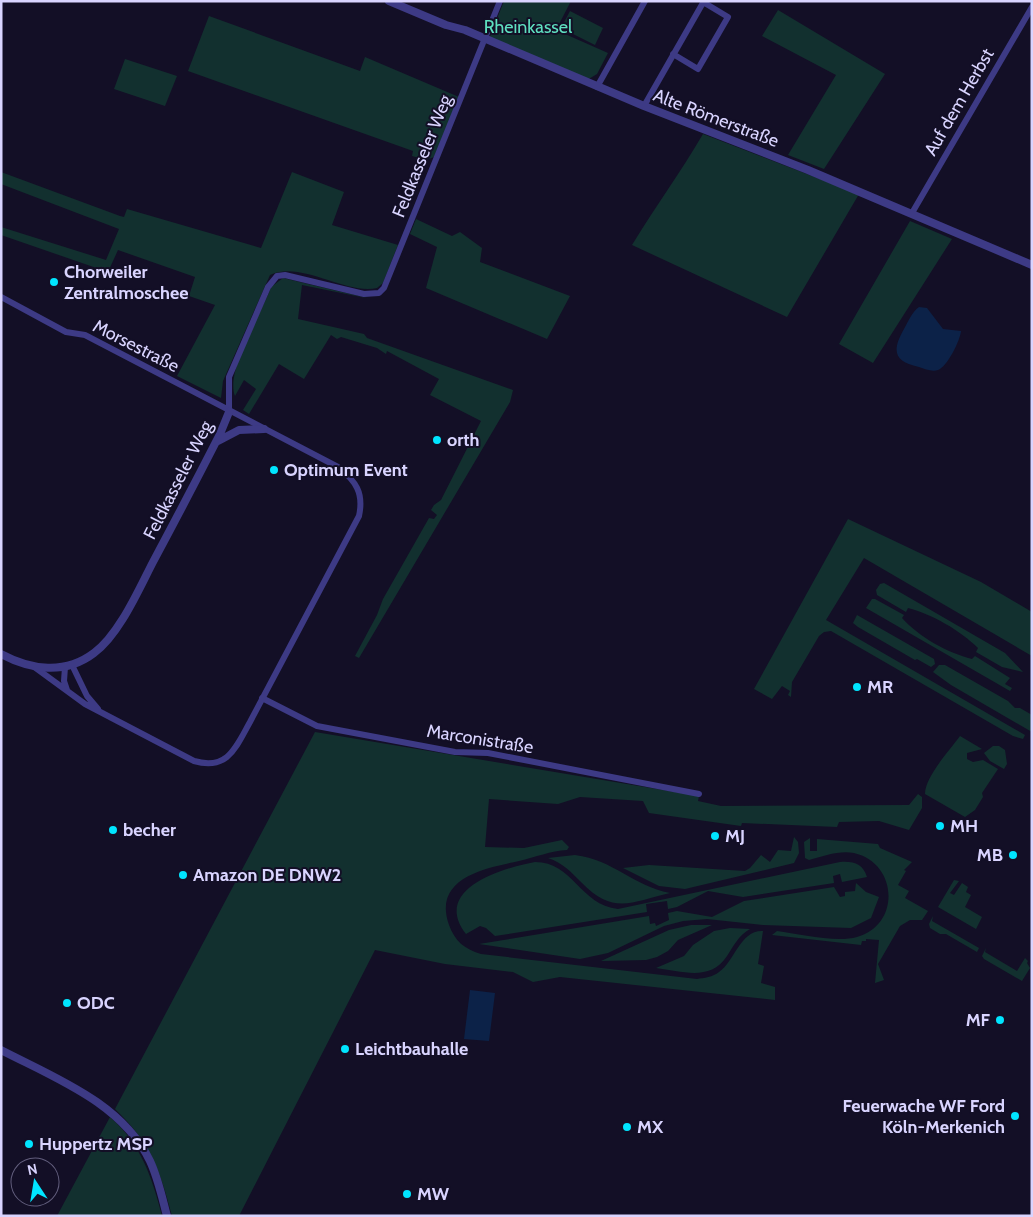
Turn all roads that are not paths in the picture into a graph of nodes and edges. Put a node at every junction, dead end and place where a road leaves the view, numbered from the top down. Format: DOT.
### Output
graph roads {
  1 [pos="389,1"];
  2 [pos="500,1"];
  3 [pos="645,1"];
  4 [pos="703,2"];
  5 [pos="1032,7"];
  6 [pos="485,39"];
  7 [pos="673,54"];
  8 [pos="597,87"];
  9 [pos="644,106"];
  10 [pos="912,213"];
  11 [pos="1032,266"];
  12 [pos="1,297"];
  13 [pos="229,412"];
  14 [pos="264,429"];
  15 [pos="216,442"];
  16 [pos="1,654"];
  17 [pos="32,666"];
  18 [pos="68,666"];
  19 [pos="69,692"];
  20 [pos="262,698"];
  21 [pos="102,713"];
  22 [pos="699,794"];
  23 [pos="1,1050"];
  24 [pos="166,1216"];
  1 -- 6 [label="street, Alte Römerstraße"];
  2 -- 6 [label="street, Feldkasseler Weg"];
  3 -- 8 [label="street"];
  4 -- 7 [label="street"];
  4 -- 7 [label="street"];
  5 -- 10 [label="street, Auf dem Herbst"];
  6 -- 8 [label="street, Alte Römerstraße"];
  6 -- 13 [label="street, Feldkasseler Weg"];
  7 -- 9 [label="street"];
  8 -- 9 [label="street, Alte Römerstraße"];
  9 -- 10 [label="street, Alte Römerstraße"];
  10 -- 11 [label="street, Alte Römerstraße"];
  12 -- 13 [label="street, Morsestraße"];
  13 -- 14 [label="street"];
  13 -- 15 [label="street, Feldkasseler Weg"];
  14 -- 15 [label="street"];
  14 -- 20 [label="street"];
  15 -- 18 [label="street, Feldkasseler Weg"];
  16 -- 17 [label="street"];
  17 -- 18 [label="street"];
  17 -- 19 [label="street"];
  18 -- 19 [label="street"];
  18 -- 21 [label="street"];
  19 -- 21 [label="street"];
  20 -- 21 [label="street"];
  20 -- 22 [label="street, Marconistraße"];
  23 -- 24 [label="street"];
}
